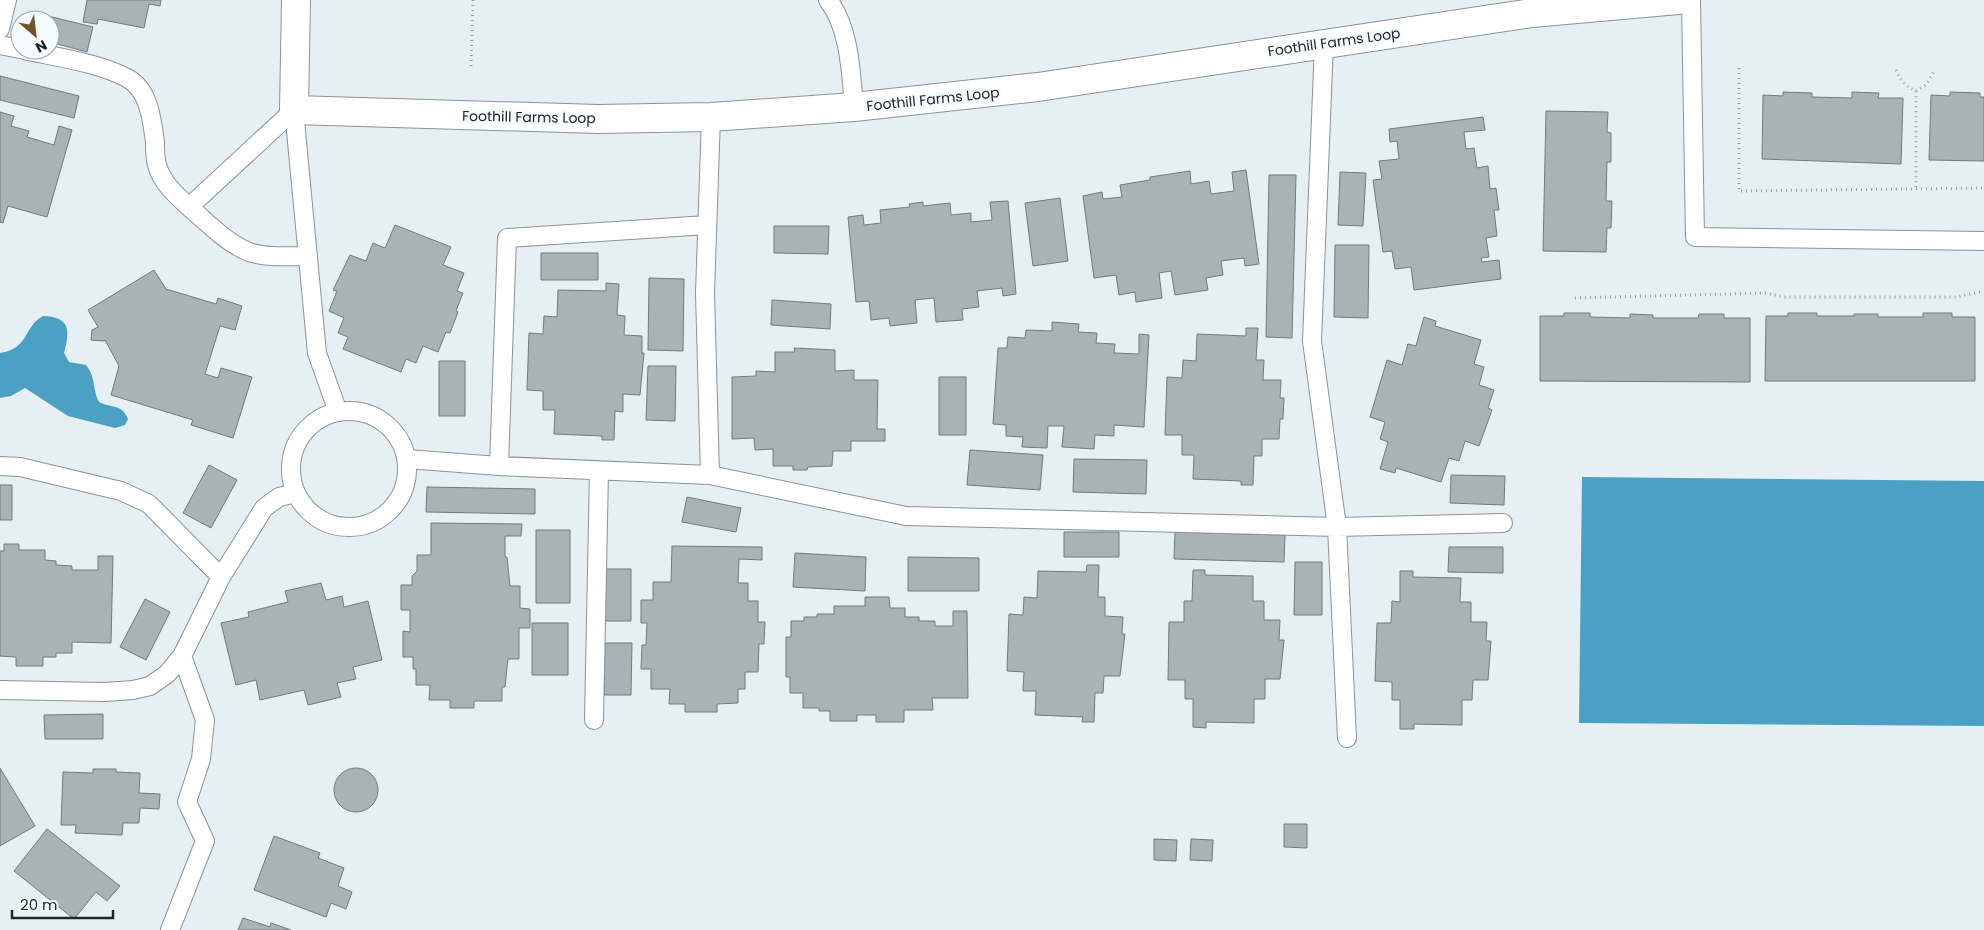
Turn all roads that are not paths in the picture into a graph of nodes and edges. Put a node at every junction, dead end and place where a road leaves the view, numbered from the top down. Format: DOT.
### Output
graph roads {
  1 [pos="7,0"];
  2 [pos="296,0"];
  3 [pos="828,0"];
  4 [pos="1678,0"];
  5 [pos="1690,0"];
  6 [pos="0,29"];
  7 [pos="1324,44"];
  8 [pos="60,58"];
  9 [pos="854,107"];
  10 [pos="294,110"];
  11 [pos="711,117"];
  12 [pos="189,207"];
  13 [pos="707,225"];
  14 [pos="1984,241"];
  15 [pos="308,256"];
  16 [pos="338,412"];
  17 [pos="407,459"];
  18 [pos="0,466"];
  19 [pos="498,466"];
  20 [pos="599,471"];
  21 [pos="710,474"];
  22 [pos="296,492"];
  23 [pos="1503,523"];
  24 [pos="1338,526"];
  25 [pos="222,577"];
  26 [pos="182,656"];
  27 [pos="0,690"];
  28 [pos="594,720"];
  29 [pos="1347,738"];
  30 [pos="170,930"];
  1 -- 6 [label="lane"];
  2 -- 10 [label="street"];
  3 -- 9 [label="lane"];
  4 -- 7 [label="street, Foothill Farms Loop"];
  5 -- 14 [label="lane"];
  7 -- 9 [label="street, Foothill Farms Loop"];
  7 -- 24 [label="lane"];
  8 -- 12 [label="lane"];
  9 -- 11 [label="street, Foothill Farms Loop"];
  10 -- 11 [label="street, Foothill Farms Loop"];
  10 -- 12 [label="lane"];
  10 -- 15 [label="lane"];
  11 -- 13 [label="lane"];
  12 -- 15 [label="lane"];
  13 -- 19 [label="lane"];
  13 -- 21 [label="lane"];
  15 -- 16 [label="lane"];
  16 -- 17 [label="lane"];
  16 -- 22 [label="lane"];
  17 -- 19 [label="lane"];
  17 -- 22 [label="lane"];
  18 -- 25 [label="lane"];
  19 -- 20 [label="lane"];
  20 -- 21 [label="lane"];
  20 -- 28 [label="lane"];
  21 -- 24 [label="lane"];
  22 -- 25 [label="lane"];
  23 -- 24 [label="lane"];
  24 -- 29 [label="lane"];
  25 -- 26 [label="lane"];
  26 -- 27 [label="lane"];
  26 -- 30 [label="lane"];
}
